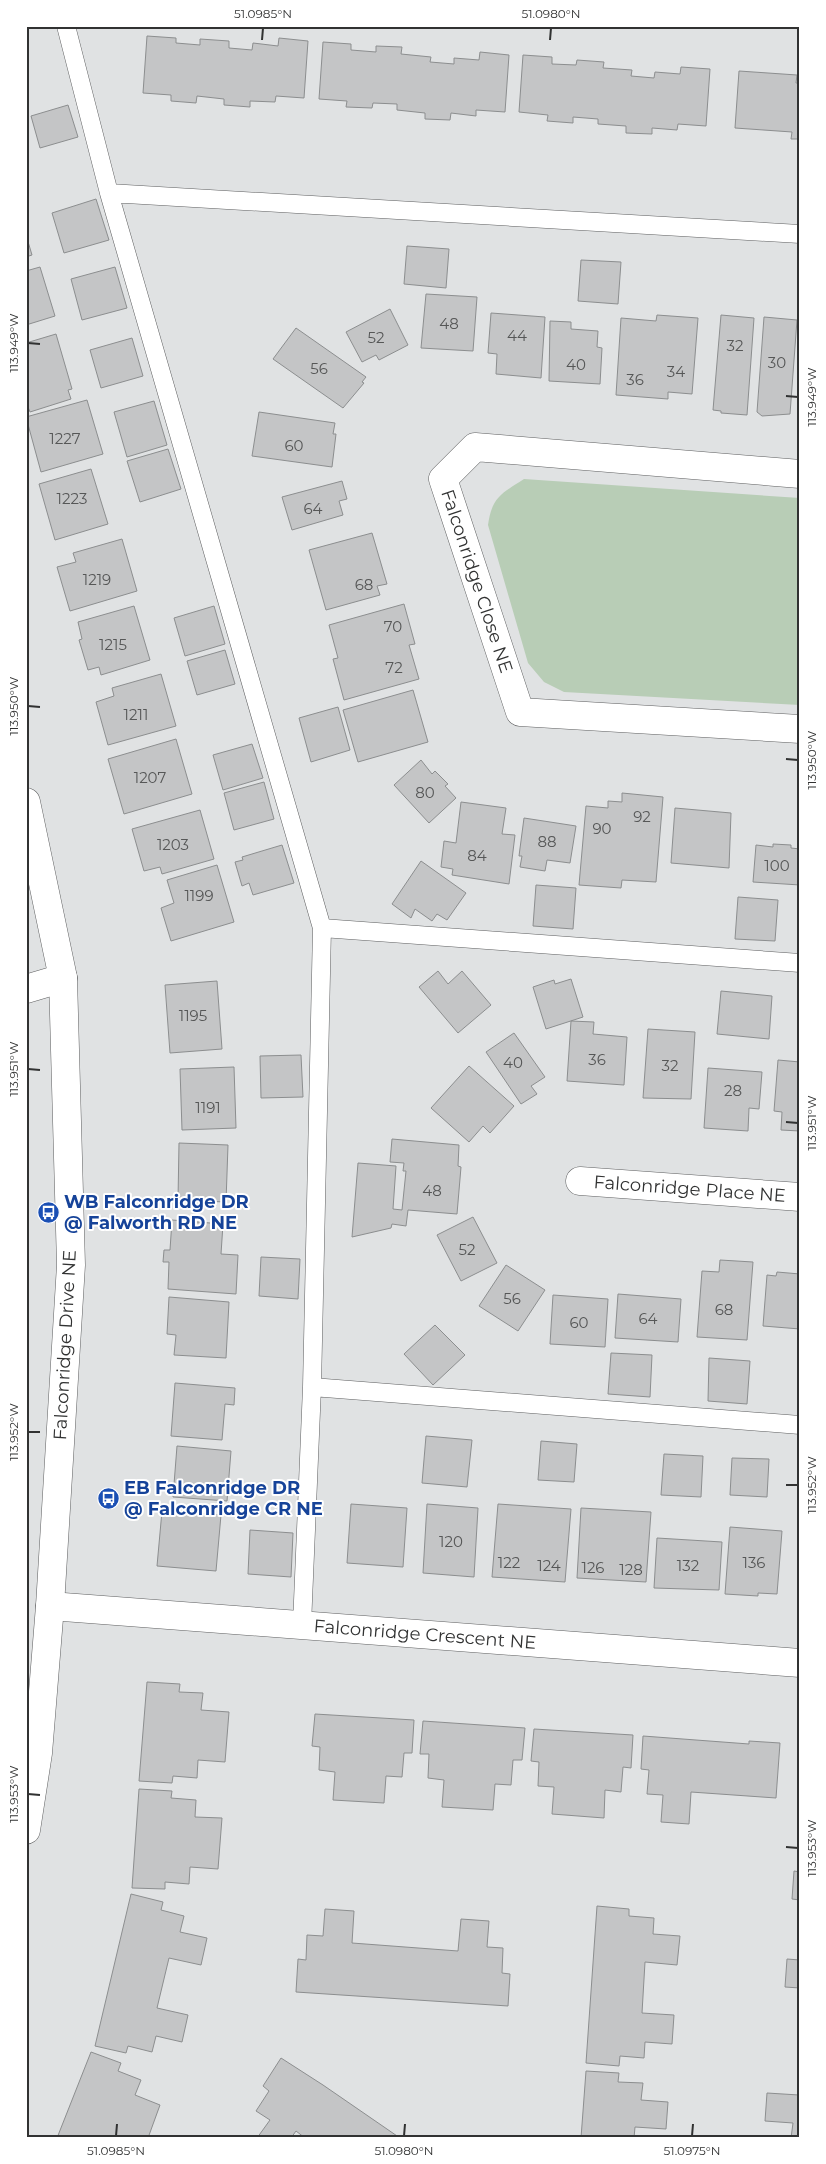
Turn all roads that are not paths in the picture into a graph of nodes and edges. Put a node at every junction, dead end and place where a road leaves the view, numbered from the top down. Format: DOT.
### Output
graph roads {
  1 [pos="66,26"];
  2 [pos="109,193"];
  3 [pos="800,234"];
  4 [pos="800,474"];
  5 [pos="800,728"];
  6 [pos="26,802"];
  7 [pos="322,928"];
  8 [pos="800,963"];
  9 [pos="63,978"];
  10 [pos="26,989"];
  11 [pos="580,1181"];
  12 [pos="800,1197"];
  13 [pos="312,1387"];
  14 [pos="800,1425"];
  15 [pos="50,1606"];
  16 [pos="302,1625"];
  17 [pos="800,1663"];
  18 [pos="26,1830"];
  1 -- 2 [label="lane"];
  2 -- 3 [label="lane"];
  2 -- 7 [label="lane"];
  4 -- 5 [label="street, Falconridge Close NE"];
  6 -- 9 [label="street, Falconridge Drive NE"];
  7 -- 8 [label="lane"];
  7 -- 13 [label="lane"];
  9 -- 10 [label="street"];
  9 -- 15 [label="street, Falconridge Drive NE"];
  11 -- 12 [label="street, Falconridge Place NE"];
  13 -- 14 [label="lane"];
  13 -- 16 [label="lane"];
  15 -- 16 [label="street, Falconridge Crescent NE"];
  15 -- 18 [label="street, Falconridge Drive NE"];
  16 -- 17 [label="street, Falconridge Crescent NE"];
}
